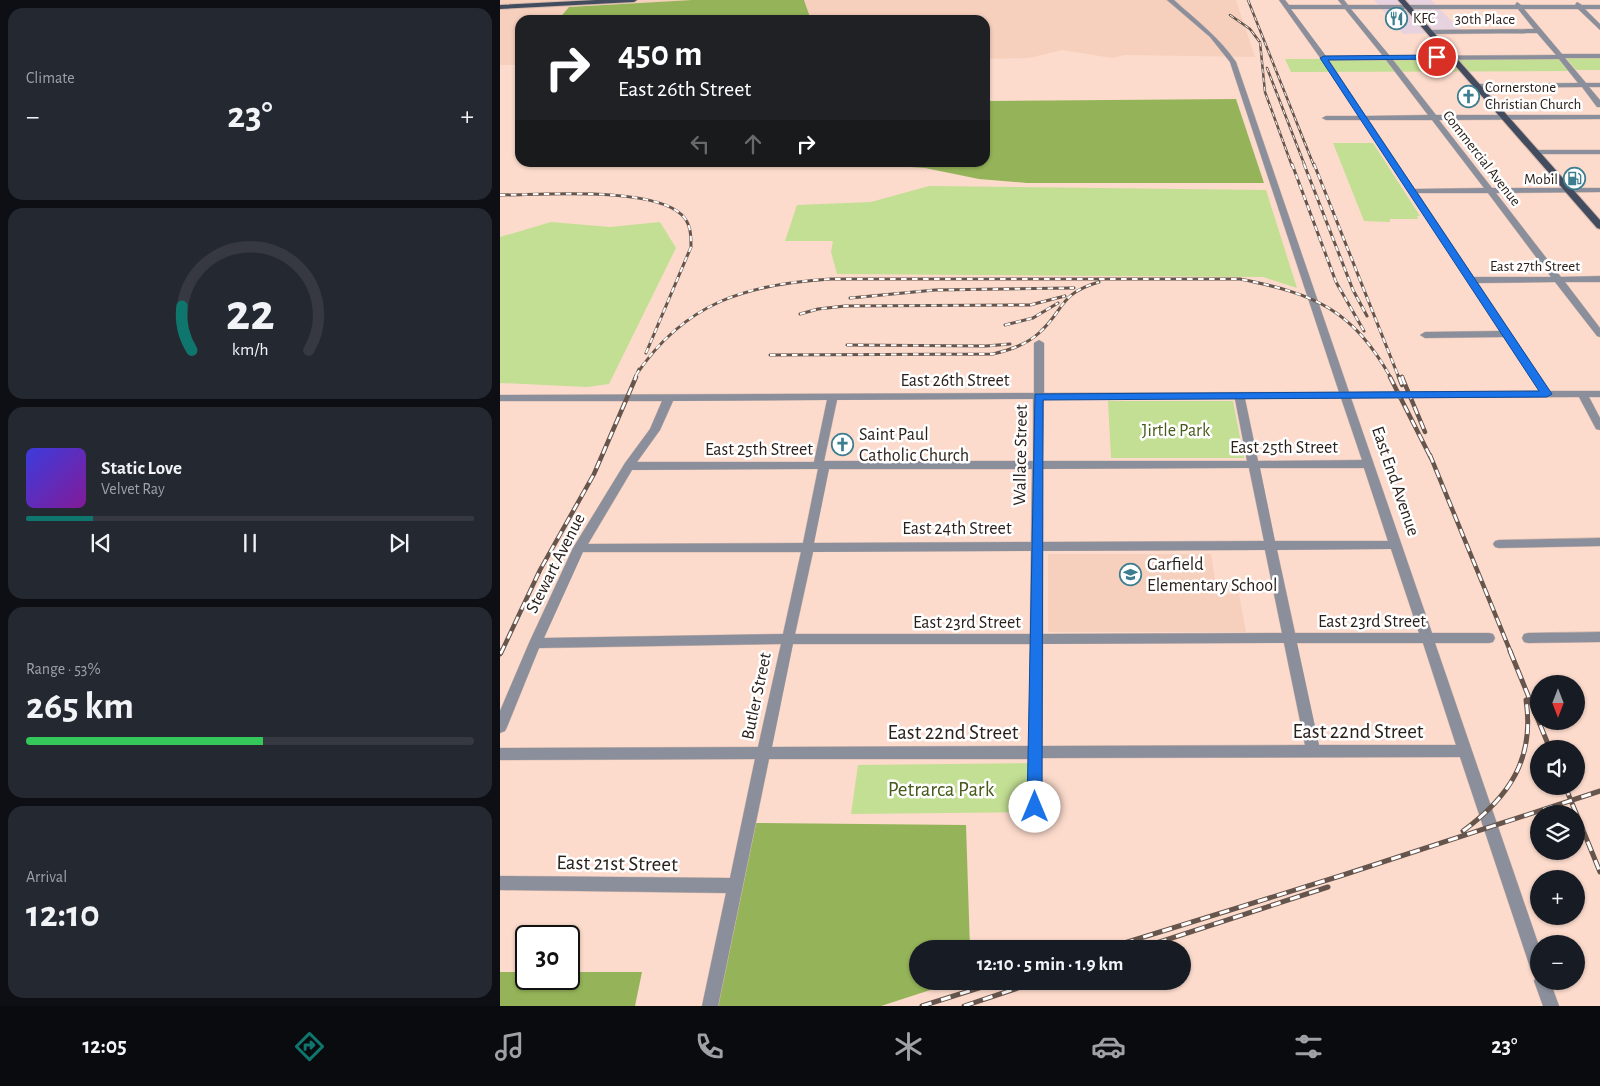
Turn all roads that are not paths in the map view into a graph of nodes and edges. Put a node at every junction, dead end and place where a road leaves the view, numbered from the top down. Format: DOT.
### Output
graph roads {
  1 [pos="634,0"];
  2 [pos="1170,0"];
  3 [pos="1342,0"];
  4 [pos="1401,0"];
  5 [pos="1461,0"];
  6 [pos="1513,0"];
  7 [pos="1573,0"];
  8 [pos="565,2"];
  9 [pos="1285,4"];
  10 [pos="500,7"];
  11 [pos="1408,7"];
  12 [pos="1468,7"];
  13 [pos="1519,7"];
  14 [pos="1580,7"];
  15 [pos="1600,7"];
  16 [pos="1348,8"];
  17 [pos="1600,28"];
  18 [pos="1540,31"];
  19 [pos="1430,32"];
  20 [pos="1600,56"];
  21 [pos="1453,57"];
  22 [pos="1560,57"];
  23 [pos="1324,58"];
  24 [pos="1388,58"];
  25 [pos="1584,85"];
  26 [pos="1600,85"];
  27 [pos="1477,86"];
  28 [pos="1600,105"];
  29 [pos="1504,117"];
  30 [pos="1600,117"];
  31 [pos="1326,118"];
  32 [pos="1364,118"];
  33 [pos="1434,118"];
  34 [pos="1536,152"];
  35 [pos="1600,152"];
  36 [pos="1490,190"];
  37 [pos="1569,190"];
  38 [pos="1600,190"];
  39 [pos="1412,191"];
  40 [pos="1600,226"];
  41 [pos="1600,279"];
  42 [pos="1470,280"];
  43 [pos="1559,280"];
  44 [pos="1506,334"];
  45 [pos="1600,334"];
  46 [pos="1425,335"];
  47 [pos="1039,343"];
  48 [pos="1547,394"];
  49 [pos="1582,394"];
  50 [pos="1600,394"];
  51 [pos="1240,395"];
  52 [pos="1346,395"];
  53 [pos="833,396"];
  54 [pos="1038,396"];
  55 [pos="669,397"];
  56 [pos="500,398"];
  57 [pos="1600,426"];
  58 [pos="1038,464"];
  59 [pos="1369,464"];
  60 [pos="1253,465"];
  61 [pos="629,466"];
  62 [pos="821,466"];
  63 [pos="1600,542"];
  64 [pos="1270,544"];
  65 [pos="1499,544"];
  66 [pos="1037,545"];
  67 [pos="1396,545"];
  68 [pos="807,546"];
  69 [pos="579,548"];
  70 [pos="1489,638"];
  71 [pos="1528,638"];
  72 [pos="1600,638"];
  73 [pos="788,639"];
  74 [pos="1036,639"];
  75 [pos="1290,639"];
  76 [pos="1428,639"];
  77 [pos="535,643"];
  78 [pos="500,727"];
  79 [pos="1035,751"];
  80 [pos="1313,751"];
  81 [pos="1465,751"];
  82 [pos="763,752"];
  83 [pos="500,754"];
  84 [pos="1035,807"];
  85 [pos="500,883"];
  86 [pos="734,886"];
  87 [pos="1530,943"];
  88 [pos="1545,990"];
  89 [pos="710,1006"];
  90 [pos="1551,1006"];
  1 -- 8 [label="main road"];
  2 -- 52 [label="street, East End Avenue"];
  3 -- 16 [label="street, Commercial Avenue"];
  4 -- 11 [label="main road"];
  5 -- 12 [label="street"];
  6 -- 13 [label="street"];
  7 -- 14 [label="street"];
  8 -- 10 [label="main road"];
  9 -- 16 [label="street"];
  9 -- 23 [label="street"];
  11 -- 12 [label="street"];
  11 -- 16 [label="street"];
  11 -- 19 [label="main road"];
  12 -- 13 [label="street"];
  13 -- 14 [label="street"];
  13 -- 18 [label="street"];
  14 -- 15 [label="street"];
  14 -- 17 [label="street"];
  16 -- 24 [label="street, Commercial Avenue"];
  18 -- 19 [label="street, 30th Place"];
  18 -- 22 [label="street"];
  19 -- 21 [label="main road"];
  20 -- 22 [label="street"];
  21 -- 22 [label="street"];
  21 -- 24 [label="street"];
  21 -- 27 [label="main road"];
  22 -- 25 [label="street"];
  23 -- 24 [label="street"];
  23 -- 32 [label="street"];
  24 -- 33 [label="street, Commercial Avenue"];
  25 -- 26 [label="street"];
  25 -- 27 [label="street"];
  25 -- 28 [label="street"];
  27 -- 29 [label="main road"];
  29 -- 30 [label="street"];
  29 -- 33 [label="street"];
  29 -- 34 [label="main road"];
  31 -- 32 [label="street"];
  32 -- 33 [label="street"];
  32 -- 39 [label="street"];
  33 -- 36 [label="street, Commercial Avenue"];
  34 -- 35 [label="street"];
  34 -- 37 [label="main road"];
  36 -- 37 [label="street"];
  36 -- 39 [label="street"];
  36 -- 43 [label="street, Commercial Avenue"];
  37 -- 38 [label="street"];
  37 -- 40 [label="main road"];
  39 -- 42 [label="street"];
  41 -- 43 [label="street, East 27th Street"];
  42 -- 43 [label="street, East 27th Street"];
  42 -- 44 [label="street"];
  43 -- 45 [label="street, Commercial Avenue"];
  44 -- 46 [label="street"];
  44 -- 48 [label="street"];
  47 -- 54 [label="street, Wallace Street"];
  48 -- 49 [label="street, East 26th Street"];
  48 -- 52 [label="street, East 26th Street"];
  49 -- 50 [label="street, East 26th Street"];
  49 -- 57 [label="street"];
  51 -- 52 [label="street, East 26th Street"];
  51 -- 54 [label="street, East 26th Street"];
  51 -- 60 [label="street"];
  52 -- 59 [label="street, East End Avenue"];
  53 -- 54 [label="street, East 26th Street"];
  53 -- 55 [label="street, East 26th Street"];
  53 -- 62 [label="street, Butler Street"];
  54 -- 58 [label="street, Wallace Street"];
  55 -- 56 [label="street, East 26th Street"];
  55 -- 61 [label="street, Stewart Avenue"];
  58 -- 60 [label="street, East 25th Street"];
  58 -- 62 [label="street, East 25th Street"];
  58 -- 66 [label="street, Wallace Street"];
  59 -- 60 [label="street, East 25th Street"];
  59 -- 67 [label="street, East End Avenue"];
  60 -- 64 [label="street"];
  61 -- 62 [label="street, East 25th Street"];
  61 -- 69 [label="street, Stewart Avenue"];
  62 -- 68 [label="street, Butler Street"];
  63 -- 65 [label="street"];
  64 -- 66 [label="street, East 24th Street"];
  64 -- 67 [label="street, East 24th Street"];
  64 -- 75 [label="street"];
  66 -- 68 [label="street, East 24th Street"];
  66 -- 74 [label="street, Wallace Street"];
  67 -- 76 [label="street, East End Avenue"];
  68 -- 69 [label="street, East 24th Street"];
  68 -- 73 [label="street, Butler Street"];
  69 -- 77 [label="street, Stewart Avenue"];
  70 -- 76 [label="street, East 23rd Street"];
  71 -- 72 [label="street"];
  73 -- 74 [label="street, East 23rd Street"];
  73 -- 77 [label="street, East 23rd Street"];
  73 -- 82 [label="street, Butler Street"];
  74 -- 75 [label="street, East 23rd Street"];
  74 -- 79 [label="street, Wallace Street"];
  75 -- 76 [label="street, East 23rd Street"];
  75 -- 80 [label="street"];
  76 -- 81 [label="street, East End Avenue"];
  77 -- 78 [label="street, Stewart Avenue"];
  79 -- 80 [label="street, East 22nd Street"];
  79 -- 82 [label="street, East 22nd Street"];
  79 -- 84 [label="street, Wallace Street"];
  80 -- 81 [label="street, East 22nd Street"];
  81 -- 87 [label="street, East End Avenue"];
  82 -- 83 [label="street, East 22nd Street"];
  82 -- 86 [label="street, Butler Street"];
  85 -- 86 [label="street, East 21st Street"];
  86 -- 89 [label="street, Butler Street"];
  88 -- 90 [label="street"];
}
